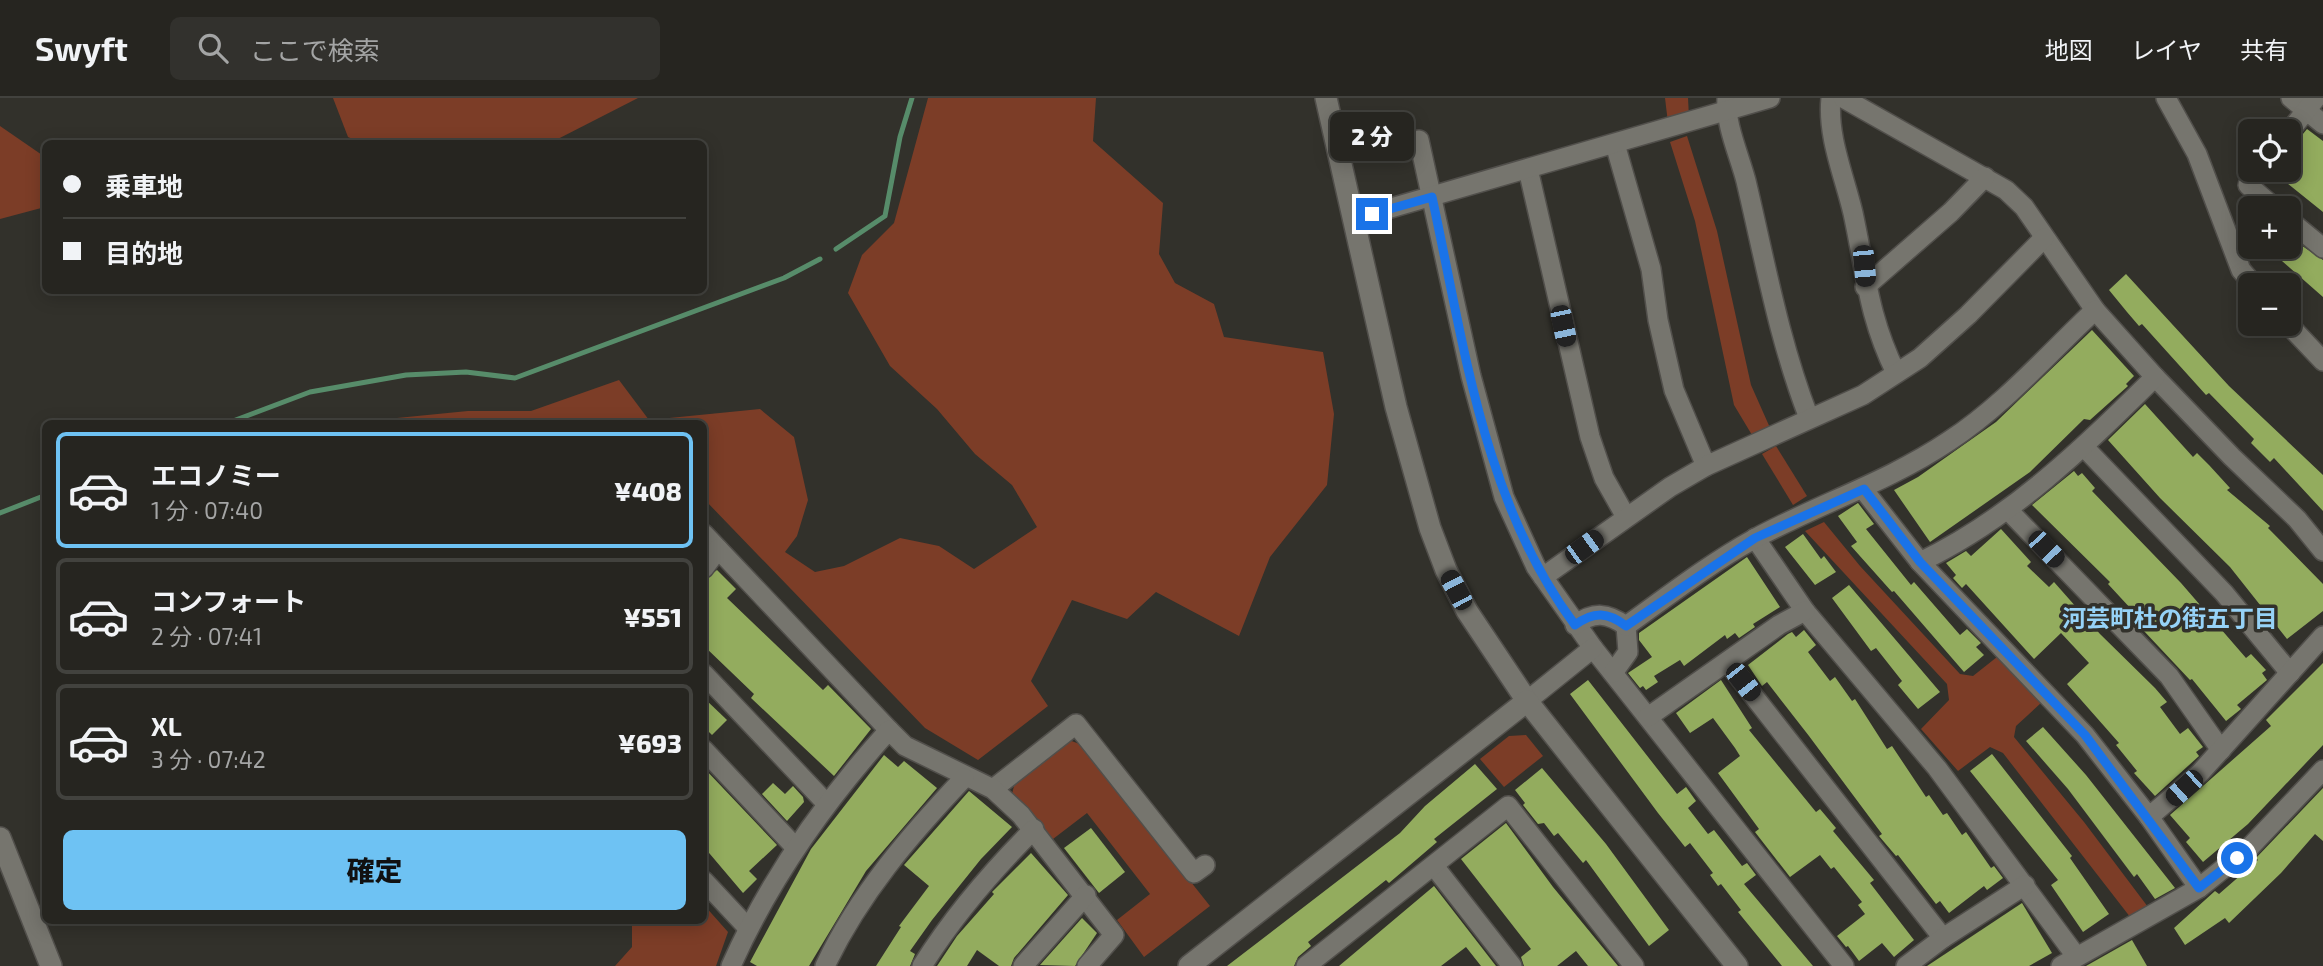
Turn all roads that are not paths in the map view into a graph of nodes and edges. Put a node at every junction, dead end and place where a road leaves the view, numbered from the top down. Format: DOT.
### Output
graph roads {
  1 [pos="1326,98"];
  2 [pos="1770,98"];
  3 [pos="1830,98"];
  4 [pos="1843,98"];
  5 [pos="2166,98"];
  6 [pos="2304,102"];
  7 [pos="1726,105"];
  8 [pos="2296,119"];
  9 [pos="2323,124"];
  10 [pos="1419,140"];
  11 [pos="1615,144"];
  12 [pos="1528,169"];
  13 [pos="1985,177"];
  14 [pos="2251,182"];
  15 [pos="2260,196"];
  16 [pos="1432,197"];
  17 [pos="1353,219"];
  18 [pos="2301,230"];
  19 [pos="2044,238"];
  20 [pos="2323,248"];
  21 [pos="2244,273"];
  22 [pos="1865,287"];
  23 [pos="2095,310"];
  24 [pos="2299,336"];
  25 [pos="2323,361"];
  26 [pos="1896,373"];
  27 [pos="2155,377"];
  28 [pos="1809,418"];
  29 [pos="2084,447"];
  30 [pos="1706,466"];
  31 [pos="1864,489"];
  32 [pos="2008,510"];
  33 [pos="1626,517"];
  34 [pos="707,537"];
  35 [pos="1755,538"];
  36 [pos="718,549"];
  37 [pos="2323,551"];
  38 [pos="1920,562"];
  39 [pos="707,564"];
  40 [pos="1543,577"];
  41 [pos="1805,611"];
  42 [pos="1575,625"];
  43 [pos="1626,626"];
  44 [pos="2323,636"];
  45 [pos="1592,648"];
  46 [pos="1727,662"];
  47 [pos="1613,673"];
  48 [pos="2290,673"];
  49 [pos="707,677"];
  50 [pos="1527,701"];
  51 [pos="1648,717"];
  52 [pos="889,730"];
  53 [pos="2221,750"];
  54 [pos="707,753"];
  55 [pos="2323,770"];
  56 [pos="964,778"];
  57 [pos="993,789"];
  58 [pos="827,804"];
  59 [pos="2149,817"];
  60 [pos="1034,829"];
  61 [pos="0,838"];
  62 [pos="796,848"];
  63 [pos="1205,864"];
  64 [pos="1434,866"];
  65 [pos="707,884"];
  66 [pos="2025,885"];
  67 [pos="2199,888"];
  68 [pos="1086,895"];
  69 [pos="748,928"];
  70 [pos="1943,938"];
  71 [pos="2069,961"];
  72 [pos="1196,963"];
  73 [pos="51,966"];
  74 [pos="731,966"];
  75 [pos="825,966"];
  76 [pos="922,966"];
  77 [pos="1023,966"];
  78 [pos="1087,966"];
  79 [pos="1306,966"];
  80 [pos="1512,966"];
  81 [pos="1634,966"];
  82 [pos="1737,966"];
  83 [pos="1844,966"];
  84 [pos="1906,966"];
  1 -- 17 [label="street"];
  2 -- 7 [label="street"];
  3 -- 22 [label="street"];
  4 -- 13 [label="street"];
  5 -- 21 [label="street"];
  6 -- 8 [label="street"];
  6 -- 9 [label="street"];
  7 -- 11 [label="street"];
  7 -- 28 [label="street"];
  10 -- 16 [label="street"];
  11 -- 12 [label="street"];
  11 -- 30 [label="street"];
  12 -- 16 [label="street"];
  12 -- 33 [label="street"];
  13 -- 19 [label="street"];
  13 -- 22 [label="street"];
  14 -- 15 [label="street"];
  16 -- 17 [label="street"];
  16 -- 40 [label="street"];
  17 -- 50 [label="street"];
  18 -- 20 [label="street"];
  19 -- 23 [label="street"];
  19 -- 26 [label="street"];
  22 -- 26 [label="street"];
  23 -- 27 [label="street"];
  23 -- 31 [label="street"];
  24 -- 25 [label="street"];
  26 -- 28 [label="street"];
  27 -- 29 [label="street"];
  27 -- 37 [label="street"];
  28 -- 30 [label="street"];
  29 -- 32 [label="street"];
  29 -- 48 [label="street"];
  30 -- 33 [label="street"];
  31 -- 35 [label="street"];
  31 -- 38 [label="street"];
  32 -- 38 [label="street"];
  32 -- 53 [label="street"];
  33 -- 40 [label="street"];
  34 -- 36 [label="street"];
  35 -- 41 [label="street"];
  35 -- 43 [label="street"];
  36 -- 39 [label="street"];
  36 -- 52 [label="street"];
  38 -- 59 [label="street"];
  40 -- 42 [label="street"];
  41 -- 46 [label="street"];
  41 -- 66 [label="street"];
  42 -- 43 [label="street"];
  42 -- 45 [label="street"];
  43 -- 47 [label="street"];
  44 -- 48 [label="street"];
  45 -- 47 [label="street"];
  45 -- 50 [label="street"];
  46 -- 51 [label="street"];
  46 -- 70 [label="street"];
  47 -- 51 [label="street"];
  48 -- 53 [label="street"];
  49 -- 58 [label="street"];
  50 -- 72 [label="street"];
  50 -- 82 [label="street"];
  51 -- 83 [label="street"];
  52 -- 56 [label="street"];
  52 -- 58 [label="street"];
  53 -- 59 [label="street"];
  54 -- 62 [label="street"];
  55 -- 67 [label="street"];
  56 -- 57 [label="street"];
  56 -- 75 [label="street"];
  57 -- 60 [label="street"];
  57 -- 63 [label="street"];
  58 -- 62 [label="street"];
  59 -- 67 [label="street"];
  60 -- 68 [label="street"];
  60 -- 76 [label="street"];
  61 -- 73 [label="street"];
  62 -- 69 [label="street"];
  64 -- 79 [label="street"];
  64 -- 80 [label="street"];
  64 -- 81 [label="street"];
  65 -- 69 [label="street"];
  66 -- 70 [label="street"];
  66 -- 71 [label="street"];
  67 -- 71 [label="street"];
  68 -- 77 [label="street"];
  68 -- 78 [label="street"];
  69 -- 74 [label="street"];
  70 -- 84 [label="street"];
}
